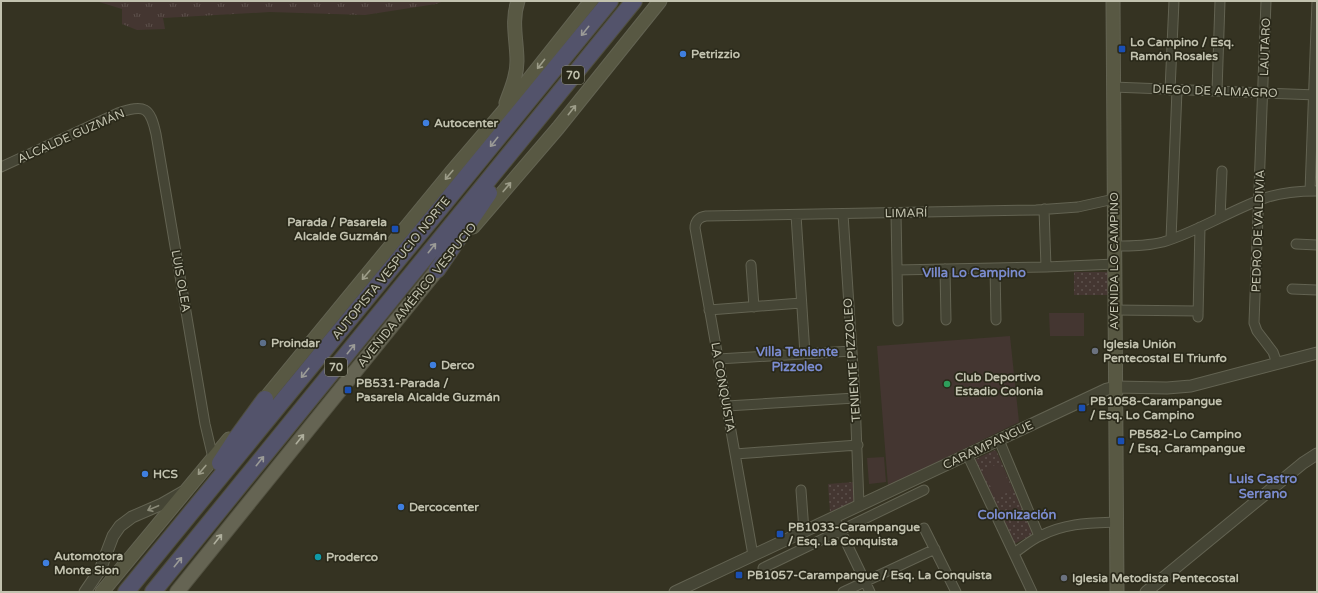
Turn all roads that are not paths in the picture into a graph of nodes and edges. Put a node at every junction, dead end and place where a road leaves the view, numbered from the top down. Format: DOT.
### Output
graph roads {
  1 [pos="518,1"];
  2 [pos="591,1"];
  3 [pos="610,1"];
  4 [pos="634,1"];
  5 [pos="660,1"];
  6 [pos="1113,1"];
  7 [pos="1174,1"];
  8 [pos="1220,1"];
  9 [pos="1266,1"];
  10 [pos="1317,1"];
  11 [pos="1113,87"];
  12 [pos="1174,90"];
  13 [pos="1217,91"];
  14 [pos="1263,93"];
  15 [pos="1315,95"];
  16 [pos="142,109"];
  17 [pos="502,113"];
  18 [pos="518,142"];
  19 [pos="1,167"];
  20 [pos="1222,171"];
  21 [pos="1313,191"];
  22 [pos="1114,199"];
  23 [pos="1259,200"];
  24 [pos="1044,209"];
  25 [pos="896,213"];
  26 [pos="843,214"];
  27 [pos="796,215"];
  28 [pos="1220,218"];
  29 [pos="697,220"];
  30 [pos="1200,227"];
  31 [pos="1171,239"];
  32 [pos="1296,244"];
  33 [pos="1317,245"];
  34 [pos="1114,246"];
  35 [pos="1115,264"];
  36 [pos="751,265"];
  37 [pos="1046,267"];
  38 [pos="995,268"];
  39 [pos="945,269"];
  40 [pos="437,270"];
  41 [pos="897,270"];
  42 [pos="1292,289"];
  43 [pos="1317,290"];
  44 [pos="801,303"];
  45 [pos="754,307"];
  46 [pos="710,310"];
  47 [pos="1115,310"];
  48 [pos="946,320"];
  49 [pos="996,320"];
  50 [pos="898,321"];
  51 [pos="852,351"];
  52 [pos="1317,353"];
  53 [pos="805,354"];
  54 [pos="718,359"];
  55 [pos="1277,363"];
  56 [pos="1116,387"];
  57 [pos="855,398"];
  58 [pos="265,399"];
  59 [pos="727,406"];
  60 [pos="999,440"];
  61 [pos="858,445"];
  62 [pos="735,454"];
  63 [pos="967,454"];
  64 [pos="1317,454"];
  65 [pos="213,458"];
  66 [pos="187,489"];
  67 [pos="801,490"];
  68 [pos="924,490"];
  69 [pos="859,505"];
  70 [pos="834,517"];
  71 [pos="1116,522"];
  72 [pos="180,527"];
  73 [pos="924,528"];
  74 [pos="840,530"];
  75 [pos="804,531"];
  76 [pos="1039,536"];
  77 [pos="934,549"];
  78 [pos="1014,553"];
  79 [pos="753,555"];
  80 [pos="763,568"];
  81 [pos="865,581"];
  82 [pos="86,592"];
  83 [pos="102,592"];
  84 [pos="126,592"];
  85 [pos="153,592"];
  86 [pos="176,592"];
  87 [pos="675,592"];
  88 [pos="843,592"];
  89 [pos="870,592"];
  90 [pos="956,592"];
  91 [pos="1032,592"];
  92 [pos="1117,592"];
  93 [pos="1146,592"];
  1 -- 17 [label="main road"];
  2 -- 17 [label="main road, one-way"];
  3 -- 72 [label="highway, AUTOPISTA VESPUCIO NORTE / 70, one-way"];
  4 -- 18 [label="highway, AUTOPISTA VESPUCIO NORTE / 70"];
  40 -- 5 [label="main road, AVENIDA AMÉRICO VESPUCIO, one-way"];
  6 -- 11 [label="main road, AVENIDA LO CAMPINO"];
  7 -- 12 [label="street"];
  8 -- 13 [label="street"];
  9 -- 14 [label="street, LAUTARO"];
  10 -- 15 [label="street"];
  11 -- 12 [label="street, DIEGO DE ALMAGRO"];
  11 -- 22 [label="main road, AVENIDA LO CAMPINO"];
  12 -- 13 [label="street, DIEGO DE ALMAGRO"];
  12 -- 31 [label="street"];
  13 -- 14 [label="street, DIEGO DE ALMAGRO"];
  14 -- 15 [label="street, DIEGO DE ALMAGRO"];
  14 -- 23 [label="street, PEDRO DE VALDIVIA"];
  15 -- 21 [label="street"];
  16 -- 19 [label="street, ALCALDE GUZMÁN"];
  16 -- 65 [label="street, LUIS OLEA"];
  17 -- 58 [label="main road, one-way"];
  18 -- 40 [label="highway"];
  85 -- 18 [label="highway, AUTOPISTA VESPUCIO NORTE / 70, one-way"];
  20 -- 28 [label="street"];
  21 -- 23 [label="street"];
  22 -- 24 [label="street, LIMARÍ"];
  22 -- 34 [label="main road, AVENIDA LO CAMPINO"];
  23 -- 28 [label="street"];
  23 -- 55 [label="street, PEDRO DE VALDIVIA"];
  24 -- 25 [label="street, LIMARÍ"];
  24 -- 37 [label="street"];
  25 -- 26 [label="street, LIMARÍ"];
  25 -- 41 [label="street"];
  26 -- 27 [label="street, LIMARÍ"];
  26 -- 51 [label="street, TENIENTE PIZZOLEO"];
  27 -- 29 [label="street, LIMARÍ"];
  27 -- 44 [label="street"];
  28 -- 30 [label="street"];
  29 -- 46 [label="street, LA CONQUISTA"];
  30 -- 31 [label="street"];
  30 -- 47 [label="street"];
  31 -- 34 [label="street"];
  32 -- 33 [label="street"];
  34 -- 35 [label="main road, AVENIDA LO CAMPINO"];
  35 -- 37 [label="street"];
  35 -- 47 [label="main road, AVENIDA LO CAMPINO"];
  36 -- 45 [label="street"];
  37 -- 38 [label="street"];
  38 -- 39 [label="street"];
  38 -- 49 [label="street"];
  39 -- 41 [label="street"];
  39 -- 48 [label="street"];
  86 -- 40 [label="main road, AVENIDA AMÉRICO VESPUCIO, one-way"];
  41 -- 50 [label="street"];
  42 -- 43 [label="street"];
  44 -- 45 [label="street"];
  44 -- 53 [label="street"];
  45 -- 46 [label="street"];
  46 -- 54 [label="street, LA CONQUISTA"];
  47 -- 56 [label="main road, AVENIDA LO CAMPINO"];
  51 -- 53 [label="street"];
  51 -- 57 [label="street, TENIENTE PIZZOLEO"];
  52 -- 55 [label="street, CARAMPANGUE"];
  53 -- 54 [label="street"];
  54 -- 59 [label="street, LA CONQUISTA"];
  55 -- 56 [label="street, CARAMPANGUE"];
  56 -- 60 [label="street, CARAMPANGUE"];
  56 -- 71 [label="main road, AVENIDA LO CAMPINO"];
  57 -- 59 [label="street"];
  57 -- 61 [label="street, TENIENTE PIZZOLEO"];
  58 -- 65 [label="main road"];
  58 -- 72 [label="highway"];
  59 -- 62 [label="street, LA CONQUISTA"];
  60 -- 63 [label="street, CARAMPANGUE"];
  60 -- 76 [label="street"];
  61 -- 62 [label="street"];
  61 -- 69 [label="street, TENIENTE PIZZOLEO"];
  62 -- 79 [label="street, LA CONQUISTA"];
  63 -- 69 [label="street, CARAMPANGUE"];
  63 -- 78 [label="street"];
  64 -- 93 [label="street"];
  65 -- 66 [label="main road, one-way"];
  66 -- 82 [label="street, one-way"];
  66 -- 83 [label="main road"];
  67 -- 75 [label="street"];
  68 -- 74 [label="street"];
  69 -- 70 [label="street, CARAMPANGUE"];
  70 -- 74 [label="street"];
  70 -- 75 [label="street, CARAMPANGUE"];
  71 -- 76 [label="street"];
  71 -- 92 [label="main road, AVENIDA LO CAMPINO"];
  72 -- 84 [label="highway, AUTOPISTA VESPUCIO NORTE / 70"];
  73 -- 77 [label="street"];
  74 -- 80 [label="street"];
  74 -- 81 [label="street"];
  75 -- 79 [label="street, CARAMPANGUE"];
  76 -- 78 [label="street"];
  77 -- 81 [label="street"];
  77 -- 90 [label="street"];
  78 -- 91 [label="street"];
  79 -- 87 [label="street, CARAMPANGUE"];
  81 -- 88 [label="street"];
  81 -- 89 [label="street"];
}
